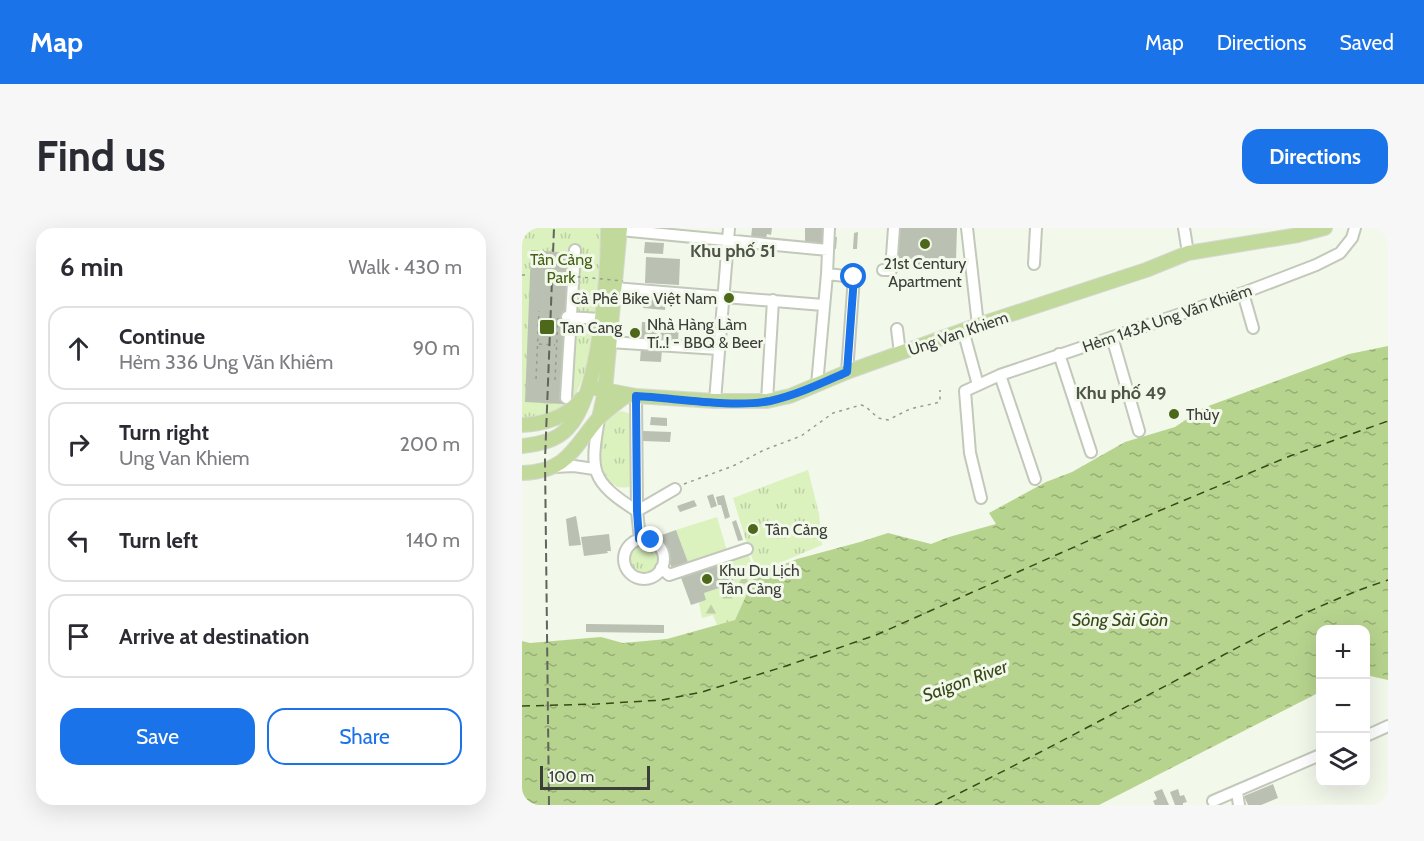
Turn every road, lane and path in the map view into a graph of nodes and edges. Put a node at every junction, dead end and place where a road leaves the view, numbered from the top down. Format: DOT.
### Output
graph roads {
  1 [pos="729,228"];
  2 [pos="829,228"];
  3 [pos="894,228"];
  4 [pos="968,228"];
  5 [pos="1036,228"];
  6 [pos="1184,228"];
  7 [pos="1325,228"];
  8 [pos="1355,228"];
  9 [pos="616,229"];
  10 [pos="729,241"];
  11 [pos="575,250"];
  12 [pos="828,250"];
  13 [pos="1188,253"];
  14 [pos="1034,264"];
  15 [pos="883,270"];
  16 [pos="827,274"];
  17 [pos="522,275"];
  18 [pos="529,275"];
  19 [pos="570,276"];
  20 [pos="619,284"];
  21 [pos="1243,293"];
  22 [pos="724,296"];
  23 [pos="773,300"];
  24 [pos="823,304"];
  25 [pos="540,311"];
  26 [pos="565,316"];
  27 [pos="601,319"];
  28 [pos="978,325"];
  29 [pos="1253,328"];
  30 [pos="897,329"];
  31 [pos="963,330"];
  32 [pos="1112,337"];
  33 [pos="609,342"];
  34 [pos="538,344"];
  35 [pos="556,345"];
  36 [pos="719,349"];
  37 [pos="900,353"];
  38 [pos="1059,354"];
  39 [pos="847,372"];
  40 [pos="1000,375"];
  41 [pos="536,379"];
  42 [pos="555,380"];
  43 [pos="817,385"];
  44 [pos="978,385"];
  45 [pos="589,387"];
  46 [pos="940,390"];
  47 [pos="604,391"];
  48 [pos="631,395"];
  49 [pos="566,398"];
  50 [pos="715,401"];
  51 [pos="767,401"];
  52 [pos="599,418"];
  53 [pos="522,425"];
  54 [pos="1140,431"];
  55 [pos="522,446"];
  56 [pos="1091,453"];
  57 [pos="550,468"];
  58 [pos="594,470"];
  59 [pos="522,473"];
  60 [pos="1035,479"];
  61 [pos="675,489"];
  62 [pos="981,498"];
  63 [pos="637,511"];
  64 [pos="639,539"];
  65 [pos="747,549"];
  66 [pos="661,568"];
  67 [pos="1388,726"];
  68 [pos="1370,734"];
  69 [pos="1316,757"];
  70 [pos="1236,792"];
  71 [pos="1213,801"];
  72 [pos="1239,805"];
  1 -- 10 [label="street"];
  2 -- 12 [label="street"];
  3 -- 15 [label="street"];
  4 -- 28 [label="street"];
  5 -- 14 [label="street"];
  6 -- 13 [label="street"];
  7 -- 13 [label="main road, Ung Van Khiem"];
  8 -- 21 [label="street, Hẻm 143A Ung Văn Khiêm"];
  9 -- 10 [label="street"];
  9 -- 20 [label="main road"];
  9 -- 27 [label="main road"];
  10 -- 12 [label="street"];
  10 -- 22 [label="street"];
  11 -- 26 [label="street"];
  12 -- 16 [label="street"];
  13 -- 28 [label="main road, Ung Van Khiem"];
  16 -- 24 [label="street"];
  16 -- 39 [label="street"];
  17 -- 18 [label="path"];
  19 -- 20 [label="path, bridge"];
  20 -- 22 [label="street"];
  20 -- 33 [label="main road"];
  21 -- 29 [label="street"];
  21 -- 32 [label="street, Hẻm 143A Ung Văn Khiêm"];
  22 -- 23 [label="street"];
  22 -- 36 [label="street"];
  23 -- 24 [label="street"];
  23 -- 51 [label="street"];
  24 -- 43 [label="street"];
  25 -- 34 [label="path"];
  26 -- 27 [label="street"];
  26 -- 35 [label="path"];
  26 -- 49 [label="street"];
  27 -- 45 [label="main road"];
  28 -- 31 [label="main road, Ung Van Khiem"];
  30 -- 37 [label="street"];
  31 -- 37 [label="main road, Ung Van Khiem"];
  31 -- 44 [label="street"];
  32 -- 38 [label="street, Hẻm 143A Ung Văn Khiêm"];
  32 -- 54 [label="street"];
  33 -- 36 [label="street"];
  33 -- 47 [label="main road"];
  34 -- 35 [label="path"];
  34 -- 41 [label="path"];
  35 -- 42 [label="path"];
  36 -- 50 [label="street"];
  37 -- 39 [label="main road, Ung Van Khiem"];
  38 -- 40 [label="street, Hẻm 143A Ung Văn Khiêm"];
  38 -- 56 [label="street"];
  39 -- 43 [label="main road, Ung Van Khiem"];
  40 -- 44 [label="street, Hẻm 143A Ung Văn Khiêm"];
  40 -- 60 [label="street"];
  43 -- 51 [label="main road, Ung Van Khiem"];
  44 -- 62 [label="street, Hẻm 143A Ung Văn Khiêm"];
  45 -- 47 [label="main road, Ung Van Khiem"];
  45 -- 53 [label="main road"];
  45 -- 55 [label="main road"];
  46 -- 61 [label="path"];
  47 -- 48 [label="main road, Ung Van Khiem"];
  47 -- 52 [label="main road"];
  48 -- 50 [label="main road, Ung Van Khiem"];
  48 -- 52 [label="main road"];
  48 -- 63 [label="street"];
  50 -- 51 [label="main road, Ung Van Khiem"];
  52 -- 57 [label="main road"];
  52 -- 58 [label="street"];
  57 -- 58 [label="street"];
  57 -- 59 [label="main road"];
  58 -- 63 [label="street"];
  61 -- 63 [label="street"];
  63 -- 64 [label="street"];
  64 -- 66 [label="street"];
  64 -- 66 [label="street"];
  65 -- 66 [label="street"];
  67 -- 68 [label="street"];
  69 -- 70 [label="street"];
  70 -- 71 [label="street"];
  70 -- 72 [label="street"];
}
